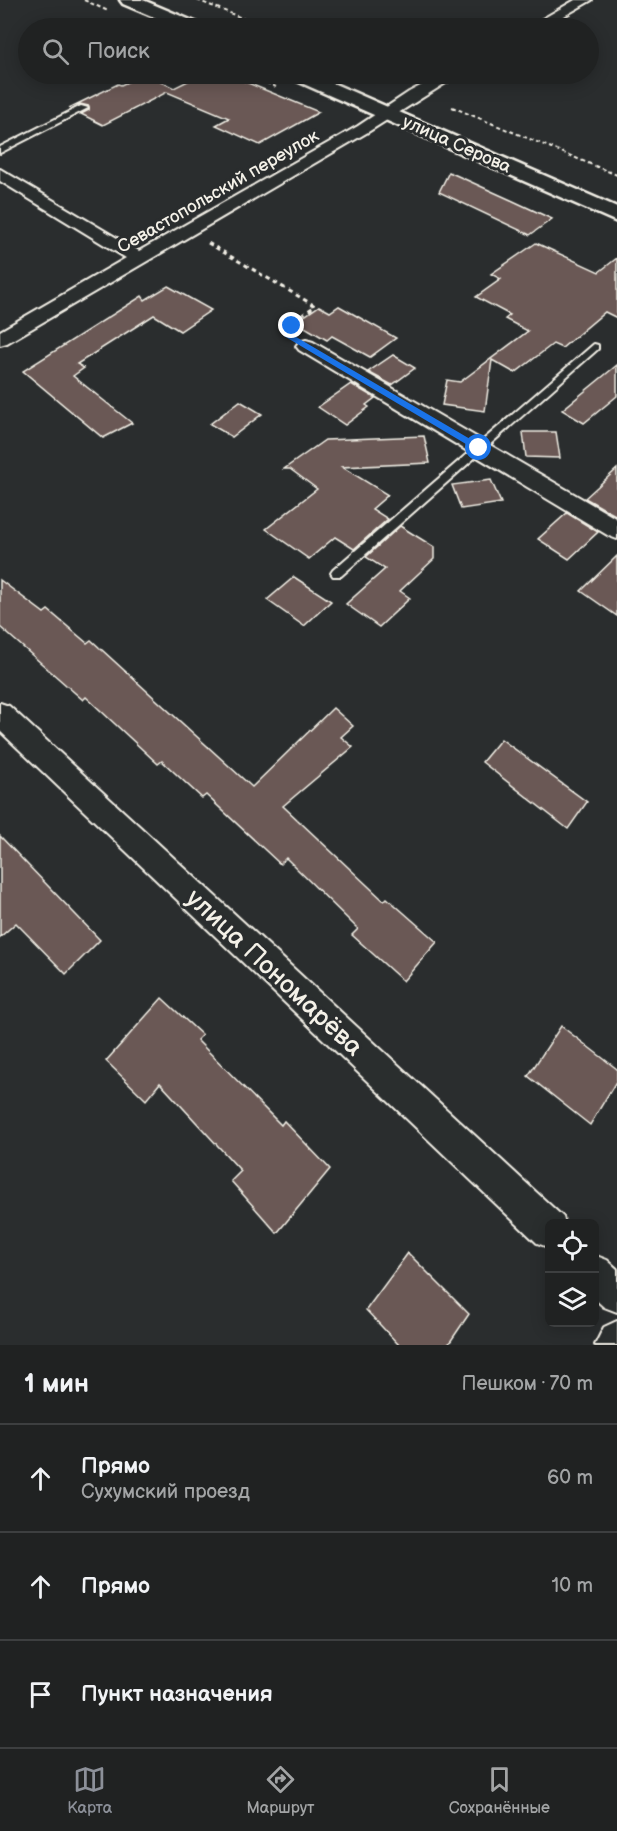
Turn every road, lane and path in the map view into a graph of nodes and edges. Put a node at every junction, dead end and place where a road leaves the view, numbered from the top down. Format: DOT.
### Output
graph roads {
  1 [pos="129,0"];
  2 [pos="197,0"];
  3 [pos="585,0"];
  4 [pos="171,18"];
  5 [pos="242,18"];
  6 [pos="552,18"];
  7 [pos="320,84"];
  8 [pos="436,84"];
  9 [pos="452,107"];
  10 [pos="84,108"];
  11 [pos="386,113"];
  12 [pos="0,150"];
  13 [pos="0,174"];
  14 [pos="617,175"];
  15 [pos="617,215"];
  16 [pos="207,242"];
  17 [pos="140,259"];
  18 [pos="0,339"];
  19 [pos="306,346"];
  20 [pos="594,347"];
  21 [pos="479,448"];
  22 [pos="617,530"];
  23 [pos="337,573"];
  24 [pos="0,714"];
  25 [pos="545,1226"];
  26 [pos="599,1278"];
  27 [pos="617,1294"];
  28 [pos="617,1340"];
  29 [pos="614,1345"];
  1 -- 4 [label="main road"];
  2 -- 5 [label="path"];
  3 -- 6 [label="street"];
  7 -- 11 [label="main road, улица Серова"];
  8 -- 11 [label="street, Севастопольский переулок"];
  9 -- 14 [label="path"];
  10 -- 12 [label="lane"];
  11 -- 15 [label="main road, улица Серова"];
  11 -- 17 [label="street, Севастопольский переулок"];
  13 -- 17 [label="street"];
  16 -- 19 [label="path"];
  17 -- 18 [label="street, Севастопольский переулок"];
  19 -- 21 [label="street"];
  20 -- 21 [label="lane"];
  21 -- 22 [label="street"];
  21 -- 23 [label="lane"];
  24 -- 25 [label="street, улица Пономарёва"];
  26 -- 27 [label="street"];
  28 -- 29 [label="street"];
}
